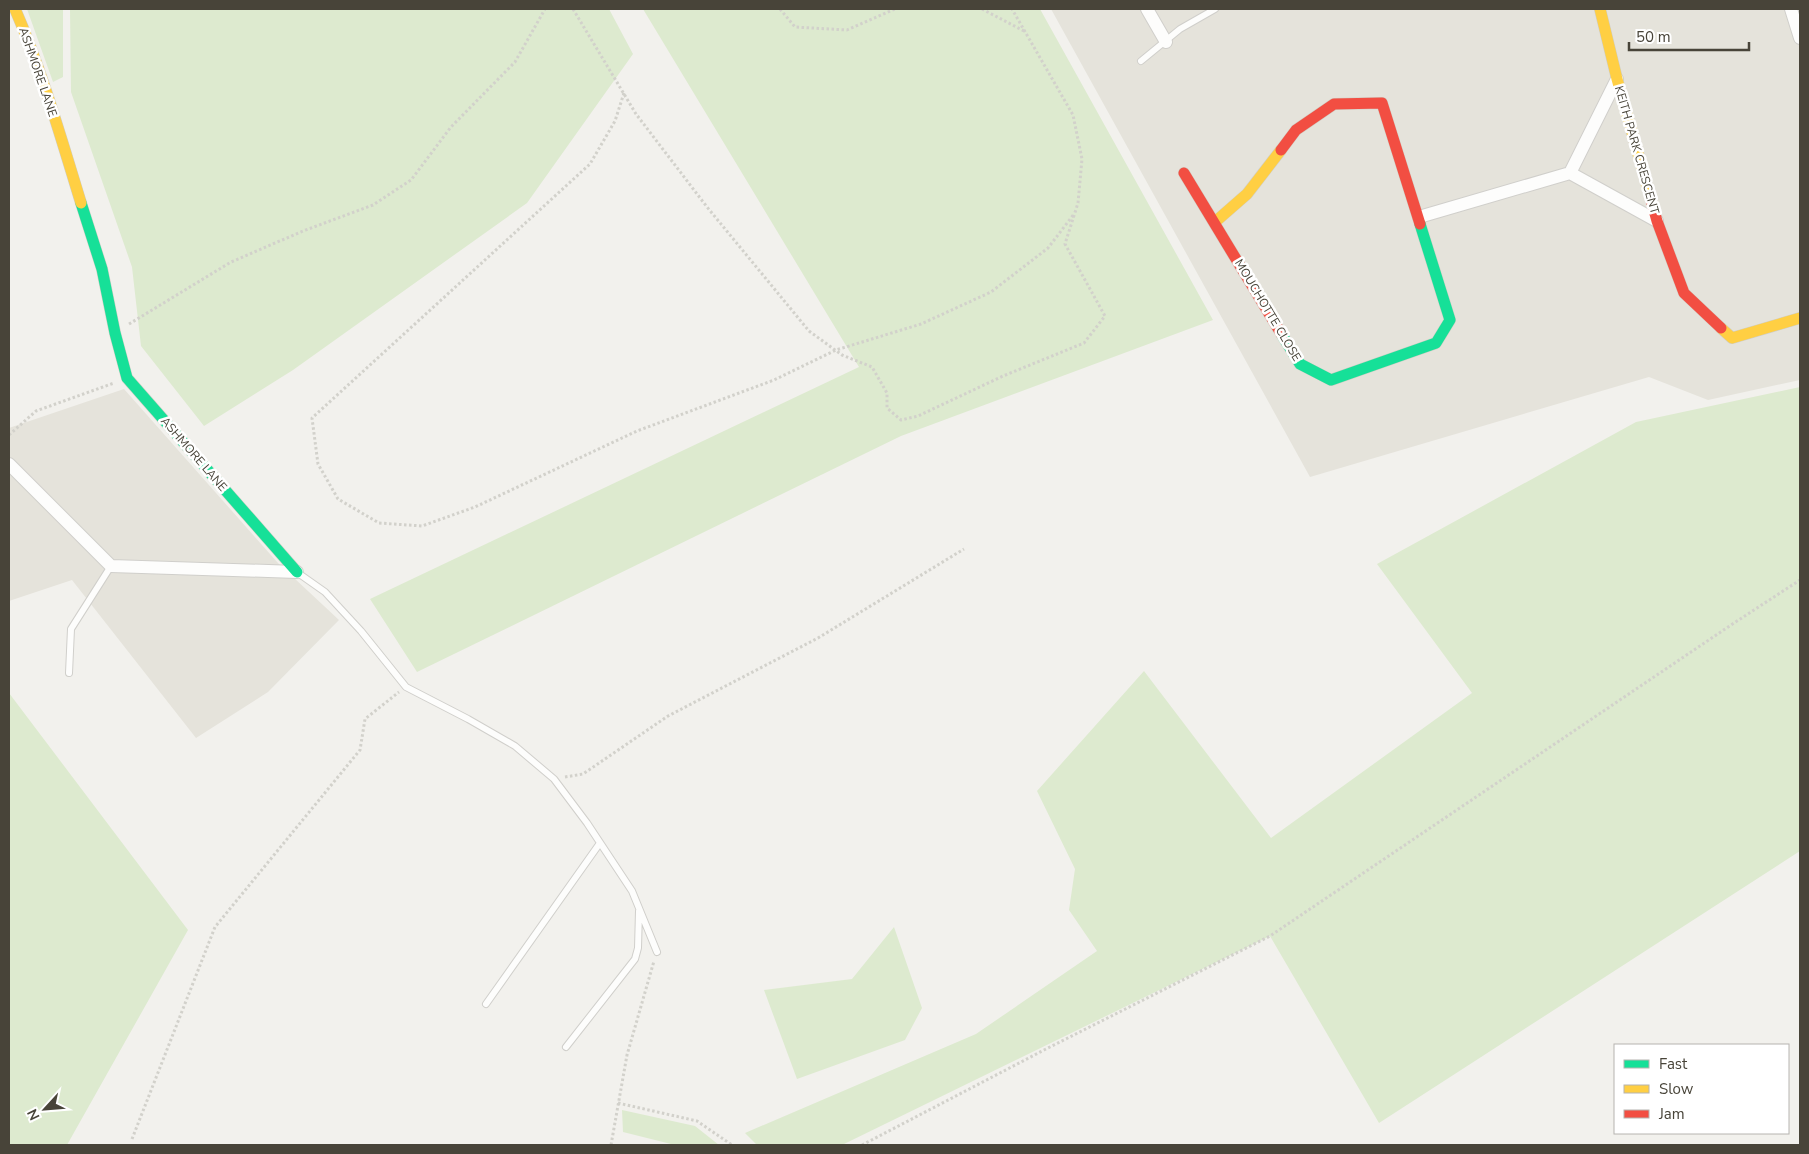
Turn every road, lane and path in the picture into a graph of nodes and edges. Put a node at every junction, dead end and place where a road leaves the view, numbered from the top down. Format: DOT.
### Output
graph roads {
  1 [pos="16,9"];
  2 [pos="546,9"];
  3 [pos="573,9"];
  4 [pos="780,9"];
  5 [pos="896,9"];
  6 [pos="982,9"];
  7 [pos="1012,9"];
  8 [pos="1147,9"];
  9 [pos="1215,9"];
  10 [pos="1600,9"];
  11 [pos="1791,9"];
  12 [pos="1024,31"];
  13 [pos="1800,38"];
  14 [pos="1166,42"];
  15 [pos="1141,61"];
  16 [pos="1617,79"];
  17 [pos="624,93"];
  18 [pos="1184,172"];
  19 [pos="1570,173"];
  20 [pos="1074,214"];
  21 [pos="1419,218"];
  22 [pos="1658,221"];
  23 [pos="1215,222"];
  24 [pos="1800,318"];
  25 [pos="115,333"];
  26 [pos="836,350"];
  27 [pos="127,378"];
  28 [pos="9,435"];
  29 [pos="9,464"];
  30 [pos="964,549"];
  31 [pos="111,566"];
  32 [pos="298,572"];
  33 [pos="1800,580"];
  34 [pos="69,673"];
  35 [pos="406,687"];
  36 [pos="554,779"];
  37 [pos="600,843"];
  38 [pos="639,907"];
  39 [pos="657,952"];
  40 [pos="486,1004"];
  41 [pos="566,1047"];
  42 [pos="618,1103"];
  43 [pos="132,1138"];
  44 [pos="611,1145"];
  45 [pos="732,1145"];
  46 [pos="862,1145"];
  1 -- 25 [label="street, ASHMORE LANE"];
  2 -- 25 [label="path"];
  3 -- 17 [label="path"];
  4 -- 5 [label="path"];
  6 -- 12 [label="path"];
  7 -- 12 [label="path"];
  8 -- 14 [label="street"];
  9 -- 14 [label="lane"];
  10 -- 16 [label="street, KEITH PARK CRESCENT"];
  11 -- 13 [label="street"];
  12 -- 20 [label="path"];
  14 -- 15 [label="lane"];
  16 -- 19 [label="street, KEITH PARK CRESCENT"];
  16 -- 22 [label="street, KEITH PARK CRESCENT"];
  17 -- 26 [label="path"];
  17 -- 26 [label="path"];
  18 -- 23 [label="street, MOUCHOTTE CLOSE"];
  19 -- 21 [label="street"];
  19 -- 22 [label="street, KEITH PARK CRESCENT"];
  20 -- 26 [label="path"];
  20 -- 26 [label="path"];
  21 -- 23 [label="street, MOUCHOTTE CLOSE"];
  21 -- 23 [label="street, MOUCHOTTE CLOSE"];
  22 -- 24 [label="street, KEITH PARK CRESCENT"];
  25 -- 27 [label="street, ASHMORE LANE"];
  27 -- 28 [label="path"];
  27 -- 32 [label="street, ASHMORE LANE"];
  29 -- 31 [label="street"];
  30 -- 36 [label="path"];
  31 -- 32 [label="street"];
  31 -- 34 [label="lane"];
  32 -- 35 [label="lane"];
  33 -- 46 [label="path"];
  35 -- 36 [label="lane"];
  35 -- 43 [label="path"];
  36 -- 37 [label="lane"];
  37 -- 38 [label="lane"];
  37 -- 40 [label="lane"];
  38 -- 39 [label="lane"];
  38 -- 41 [label="lane"];
  39 -- 42 [label="path"];
  42 -- 44 [label="path"];
  42 -- 45 [label="path"];
}
